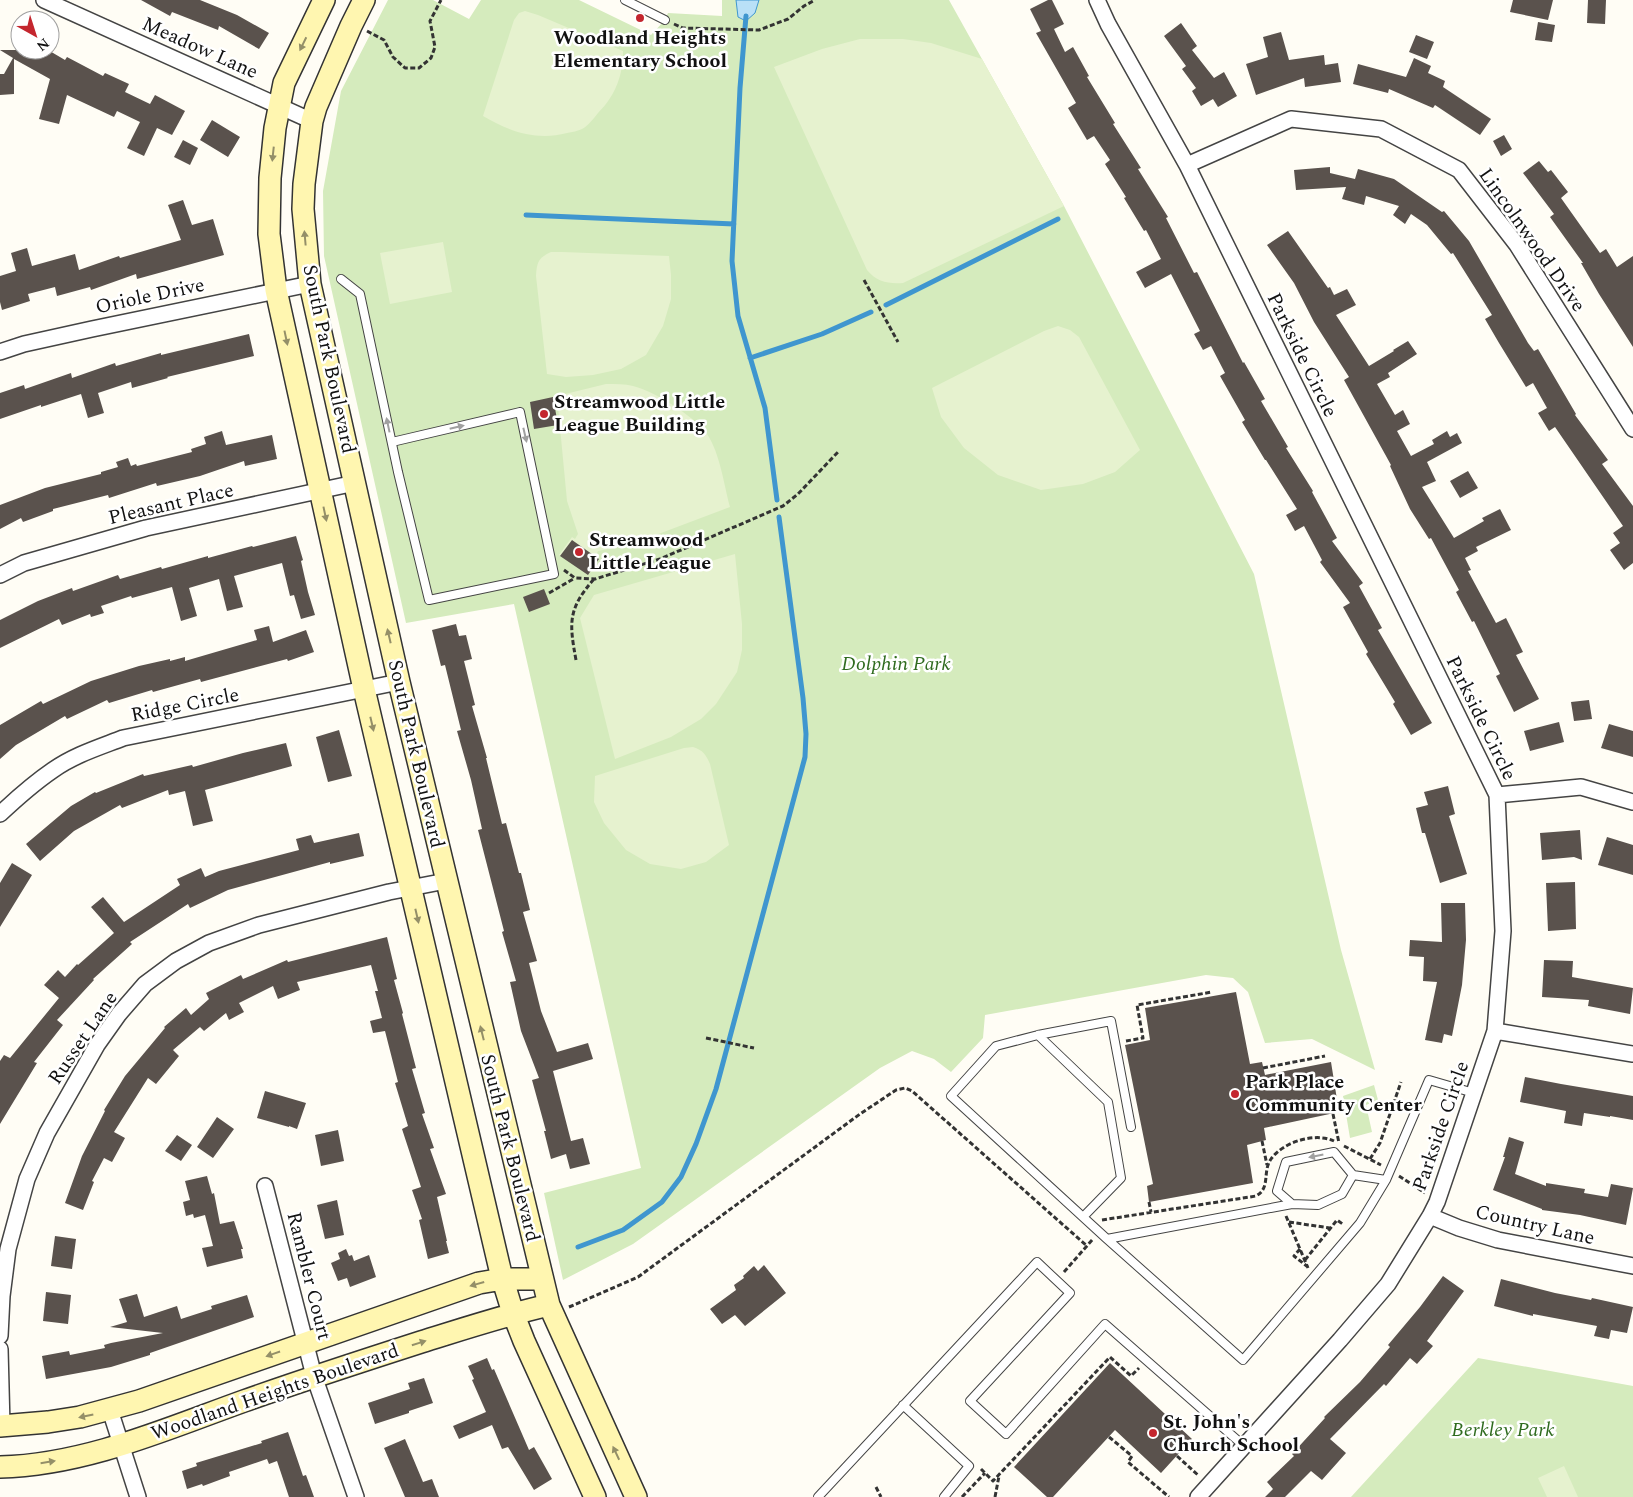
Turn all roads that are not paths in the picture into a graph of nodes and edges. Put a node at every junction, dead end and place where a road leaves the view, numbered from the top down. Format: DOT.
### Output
graph roads {
  1 [pos="44,0"];
  2 [pos="324,0"];
  3 [pos="364,0"];
  4 [pos="625,0"];
  5 [pos="1097,0"];
  6 [pos="665,20"];
  7 [pos="280,106"];
  8 [pos="312,121"];
  9 [pos="1187,165"];
  10 [pos="340,279"];
  11 [pos="310,284"];
  12 [pos="276,290"];
  13 [pos="0,352"];
  14 [pos="1633,429"];
  15 [pos="392,442"];
  16 [pos="355,483"];
  17 [pos="320,490"];
  18 [pos="0,575"];
  19 [pos="399,682"];
  20 [pos="364,689"];
  21 [pos="1497,795"];
  22 [pos="1633,802"];
  23 [pos="0,814"];
  24 [pos="446,881"];
  25 [pos="410,888"];
  26 [pos="1495,1031"];
  27 [pos="1038,1035"];
  28 [pos="1633,1054"];
  29 [pos="1474,1093"];
  30 [pos="1131,1128"];
  31 [pos="1353,1175"];
  32 [pos="1386,1180"];
  33 [pos="265,1186"];
  34 [pos="1292,1204"];
  35 [pos="1083,1216"];
  36 [pos="1430,1216"];
  37 [pos="1107,1239"];
  38 [pos="1633,1266"];
  39 [pos="503,1278"];
  40 [pos="542,1279"];
  41 [pos="550,1309"];
  42 [pos="513,1313"];
  43 [pos="0,1336"];
  44 [pos="305,1343"];
  45 [pos="0,1349"];
  46 [pos="314,1376"];
  47 [pos="903,1405"];
  48 [pos="110,1410"];
  49 [pos="1,1426"];
  50 [pos="121,1444"];
  51 [pos="1244,1446"];
  52 [pos="0,1467"];
  53 [pos="138,1497"];
  54 [pos="356,1497"];
  55 [pos="595,1497"];
  56 [pos="636,1497"];
  57 [pos="818,1497"];
  58 [pos="944,1497"];
  59 [pos="1198,1497"];
  1 -- 7 [label="street, Meadow Lane"];
  2 -- 7 [label="street, South Park Boulevard, one-way"];
  3 -- 8 [label="street, South Park Boulevard"];
  4 -- 6 [label="lane"];
  5 -- 9 [label="street, Parkside Circle"];
  7 -- 8 [label="street, Meadow Lane"];
  7 -- 12 [label="street, South Park Boulevard, one-way"];
  11 -- 8 [label="street, South Park Boulevard, one-way"];
  9 -- 14 [label="street, Lincolnwood Drive"];
  9 -- 21 [label="street, Parkside Circle"];
  15 -- 10 [label="lane, one-way"];
  11 -- 12 [label="street, Oriole Drive"];
  11 -- 16 [label="street, South Park Boulevard"];
  12 -- 13 [label="street, Oriole Drive"];
  12 -- 17 [label="street, South Park Boulevard, one-way"];
  15 -- 15 [label="lane, one-way"];
  16 -- 17 [label="street, Pleasant Place"];
  19 -- 16 [label="street, South Park Boulevard, one-way"];
  17 -- 18 [label="street, Pleasant Place"];
  17 -- 20 [label="street, South Park Boulevard, one-way"];
  19 -- 20 [label="street, Ridge Circle"];
  19 -- 24 [label="street, South Park Boulevard"];
  20 -- 23 [label="street, Ridge Circle"];
  20 -- 25 [label="street, South Park Boulevard, one-way"];
  21 -- 22 [label="street"];
  21 -- 26 [label="street, Parkside Circle"];
  24 -- 25 [label="street, Russet Lane"];
  40 -- 24 [label="street, South Park Boulevard, one-way"];
  25 -- 39 [label="street, South Park Boulevard, one-way"];
  25 -- 43 [label="street, Russet Lane"];
  26 -- 28 [label="street"];
  26 -- 29 [label="street, Parkside Circle"];
  27 -- 30 [label="lane"];
  27 -- 35 [label="lane"];
  27 -- 35 [label="lane"];
  29 -- 32 [label="lane"];
  29 -- 36 [label="street, Parkside Circle"];
  31 -- 32 [label="lane"];
  31 -- 34 [label="lane"];
  31 -- 34 [label="lane, one-way"];
  32 -- 37 [label="lane"];
  33 -- 44 [label="street, Rambler Court"];
  34 -- 37 [label="lane"];
  35 -- 37 [label="lane"];
  36 -- 38 [label="street, Country Lane"];
  36 -- 51 [label="street, Parkside Circle"];
  39 -- 40 [label="street, Woodland Heights Boulevard"];
  39 -- 42 [label="street, South Park Boulevard"];
  39 -- 44 [label="street, Woodland Heights Boulevard, one-way"];
  40 -- 41 [label="street, South Park Boulevard"];
  41 -- 42 [label="street, Woodland Heights Boulevard"];
  56 -- 41 [label="street, South Park Boulevard, one-way"];
  46 -- 42 [label="street, Woodland Heights Boulevard, one-way"];
  42 -- 55 [label="street, South Park Boulevard"];
  44 -- 46 [label="street, Rambler Court"];
  44 -- 48 [label="street, Woodland Heights Boulevard, one-way"];
  45 -- 49 [label="street"];
  46 -- 50 [label="street, Woodland Heights Boulevard"];
  46 -- 54 [label="street, Rambler Court"];
  47 -- 51 [label="lane"];
  47 -- 57 [label="lane"];
  47 -- 58 [label="lane"];
  48 -- 49 [label="street, Woodland Heights Boulevard, one-way"];
  48 -- 50 [label="street"];
  52 -- 50 [label="street, Woodland Heights Boulevard, one-way"];
  50 -- 53 [label="street"];
  51 -- 59 [label="street, Parkside Circle"];
}
